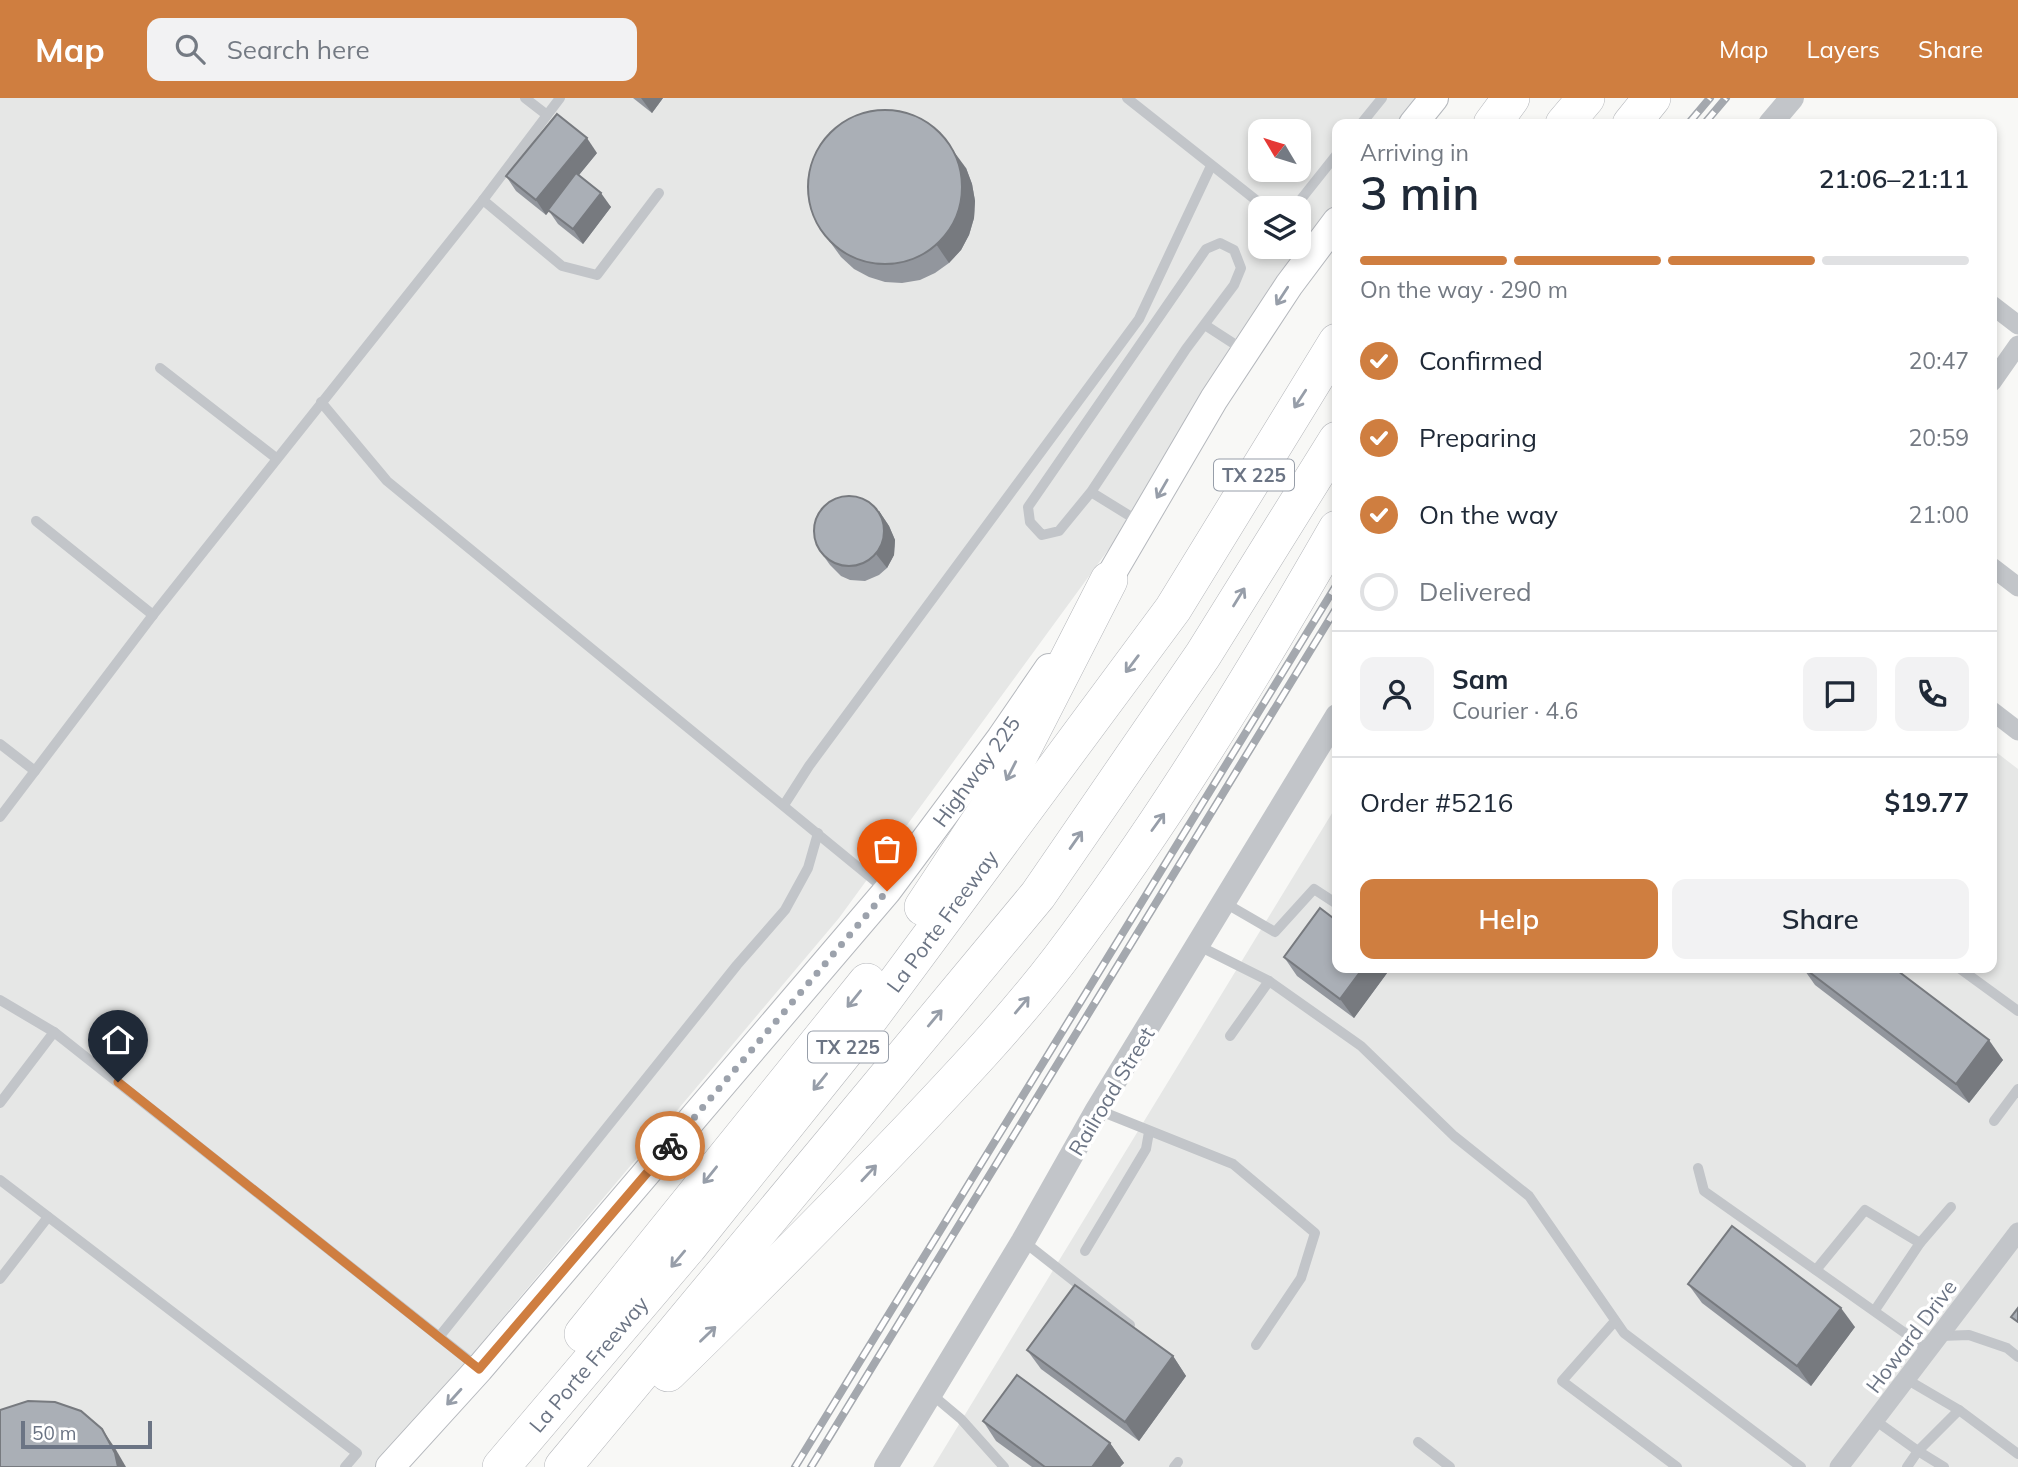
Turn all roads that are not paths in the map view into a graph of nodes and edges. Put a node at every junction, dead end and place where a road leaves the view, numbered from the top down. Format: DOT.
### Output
graph roads {
  1 [pos="525,98"];
  2 [pos="560,98"];
  3 [pos="1127,98"];
  4 [pos="1382,98"];
  5 [pos="1434,98"];
  6 [pos="1511,98"];
  7 [pos="1586,98"];
  8 [pos="1652,98"];
  9 [pos="1792,98"];
  10 [pos="547,115"];
  11 [pos="1365,119"];
  12 [pos="1417,119"];
  13 [pos="1496,119"];
  14 [pos="1568,119"];
  15 [pos="1635,119"];
  16 [pos="1774,119"];
  17 [pos="1332,160"];
  18 [pos="1211,166"];
  19 [pos="659,193"];
  20 [pos="1250,196"];
  21 [pos="1304,196"];
  22 [pos="483,200"];
  23 [pos="1332,225"];
  24 [pos="1311,241"];
  25 [pos="1300,259"];
  26 [pos="1997,309"];
  27 [pos="1205,325"];
  28 [pos="2018,325"];
  29 [pos="2018,345"];
  30 [pos="1332,350"];
  31 [pos="1245,351"];
  32 [pos="160,368"];
  33 [pos="1997,375"];
  34 [pos="321,402"];
  35 [pos="1332,448"];
  36 [pos="276,458"];
  37 [pos="1091,492"];
  38 [pos="36,521"];
  39 [pos="1142,524"];
  40 [pos="1332,538"];
  41 [pos="1997,571"];
  42 [pos="1109,580"];
  43 [pos="2018,587"];
  44 [pos="153,615"];
  45 [pos="1997,715"];
  46 [pos="1332,724"];
  47 [pos="2018,731"];
  48 [pos="0,744"];
  49 [pos="36,771"];
  50 [pos="784,805"];
  51 [pos="0,817"];
  52 [pos="818,833"];
  53 [pos="887,891"];
  54 [pos="1332,901"];
  55 [pos="1225,903"];
  56 [pos="1199,946"];
  57 [pos="1966,973"];
  58 [pos="1269,981"];
  59 [pos="0,1000"];
  60 [pos="2018,1012"];
  61 [pos="54,1032"];
  62 [pos="1230,1036"];
  63 [pos="2018,1089"];
  64 [pos="0,1103"];
  65 [pos="1097,1110"];
  66 [pos="1994,1121"];
  67 [pos="1149,1132"];
  68 [pos="1698,1168"];
  69 [pos="0,1180"];
  70 [pos="1951,1207"];
  71 [pos="48,1217"];
  72 [pos="2018,1232"];
  73 [pos="1023,1241"];
  74 [pos="1920,1243"];
  75 [pos="1085,1251"];
  76 [pos="1816,1270"];
  77 [pos="0,1279"];
  78 [pos="1875,1310"];
  79 [pos="1615,1321"];
  80 [pos="1139,1332"];
  81 [pos="439,1337"];
  82 [pos="1934,1343"];
  83 [pos="1256,1345"];
  84 [pos="2018,1357"];
  85 [pos="479,1369"];
  86 [pos="1906,1379"];
  87 [pos="930,1393"];
  88 [pos="1959,1410"];
  89 [pos="1876,1421"];
  90 [pos="1418,1442"];
  91 [pos="1918,1451"];
  92 [pos="2018,1454"];
  93 [pos="888,1466"];
  94 [pos="345,1467"];
  95 [pos="390,1467"];
  96 [pos="480,1467"];
  97 [pos="501,1467"];
  98 [pos="563,1467"];
  99 [pos="572,1467"];
  100 [pos="1004,1467"];
  101 [pos="1451,1467"];
  102 [pos="1677,1467"];
  103 [pos="1801,1467"];
  104 [pos="1839,1467"];
  105 [pos="1907,1467"];
  106 [pos="1944,1467"];
  1 -- 10 [label="lane"];
  2 -- 10 [label="lane"];
  3 -- 18 [label="lane"];
  4 -- 11 [label="lane"];
  5 -- 12 [label="main road"];
  6 -- 13 [label="highway"];
  7 -- 14 [label="highway"];
  8 -- 15 [label="highway"];
  9 -- 16 [label="street"];
  10 -- 22 [label="lane"];
  17 -- 21 [label="lane"];
  18 -- 20 [label="lane"];
  18 -- 50 [label="lane"];
  19 -- 22 [label="lane"];
  22 -- 34 [label="lane"];
  23 -- 24 [label="main road, Highway 225"];
  25 -- 31 [label="main road, Highway 225, one-way"];
  26 -- 28 [label="street"];
  27 -- 31 [label="lane"];
  27 -- 37 [label="lane"];
  27 -- 37 [label="lane"];
  29 -- 33 [label="street"];
  30 -- 97 [label="highway, La Porte Freeway / TX 225, one-way"];
  31 -- 39 [label="main road, Highway 225, one-way"];
  32 -- 36 [label="lane"];
  34 -- 36 [label="lane"];
  34 -- 50 [label="lane"];
  98 -- 35 [label="highway, TX 225, one-way"];
  36 -- 44 [label="lane"];
  37 -- 39 [label="lane"];
  38 -- 44 [label="lane"];
  39 -- 42 [label="main road, Highway 225"];
  99 -- 40 [label="highway, one-way"];
  41 -- 43 [label="street"];
  42 -- 53 [label="main road, Highway 225"];
  42 -- 96 [label="highway, one-way"];
  44 -- 49 [label="lane"];
  45 -- 47 [label="street"];
  46 -- 55 [label="street, Railroad Street"];
  48 -- 49 [label="lane"];
  49 -- 51 [label="lane"];
  50 -- 52 [label="lane"];
  52 -- 53 [label="lane"];
  52 -- 81 [label="lane"];
  53 -- 85 [label="main road, Highway 225"];
  54 -- 55 [label="lane"];
  55 -- 56 [label="street, Railroad Street"];
  56 -- 58 [label="lane"];
  56 -- 65 [label="street, Railroad Street"];
  57 -- 60 [label="lane"];
  58 -- 62 [label="lane"];
  58 -- 79 [label="lane"];
  59 -- 61 [label="lane"];
  61 -- 64 [label="lane"];
  61 -- 81 [label="lane"];
  63 -- 66 [label="lane"];
  65 -- 67 [label="lane"];
  65 -- 73 [label="street, Railroad Street"];
  67 -- 75 [label="lane"];
  67 -- 83 [label="lane"];
  68 -- 76 [label="lane"];
  69 -- 71 [label="lane"];
  70 -- 74 [label="lane"];
  71 -- 77 [label="lane"];
  71 -- 94 [label="lane"];
  72 -- 82 [label="street, Howard Drive"];
  73 -- 80 [label="lane"];
  73 -- 87 [label="street, Railroad Street"];
  74 -- 76 [label="lane"];
  74 -- 78 [label="lane"];
  76 -- 78 [label="lane"];
  78 -- 82 [label="lane"];
  79 -- 102 [label="lane"];
  79 -- 103 [label="lane"];
  81 -- 85 [label="lane"];
  82 -- 84 [label="lane"];
  82 -- 86 [label="street, Howard Drive"];
  85 -- 95 [label="main road, Highway 225, one-way"];
  86 -- 88 [label="lane"];
  86 -- 89 [label="street, Howard Drive"];
  87 -- 93 [label="street, Railroad Street"];
  87 -- 100 [label="lane"];
  88 -- 91 [label="lane"];
  88 -- 92 [label="lane"];
  89 -- 91 [label="lane"];
  89 -- 104 [label="street, Howard Drive"];
  90 -- 101 [label="lane"];
  91 -- 105 [label="lane"];
  91 -- 106 [label="lane"];
}
